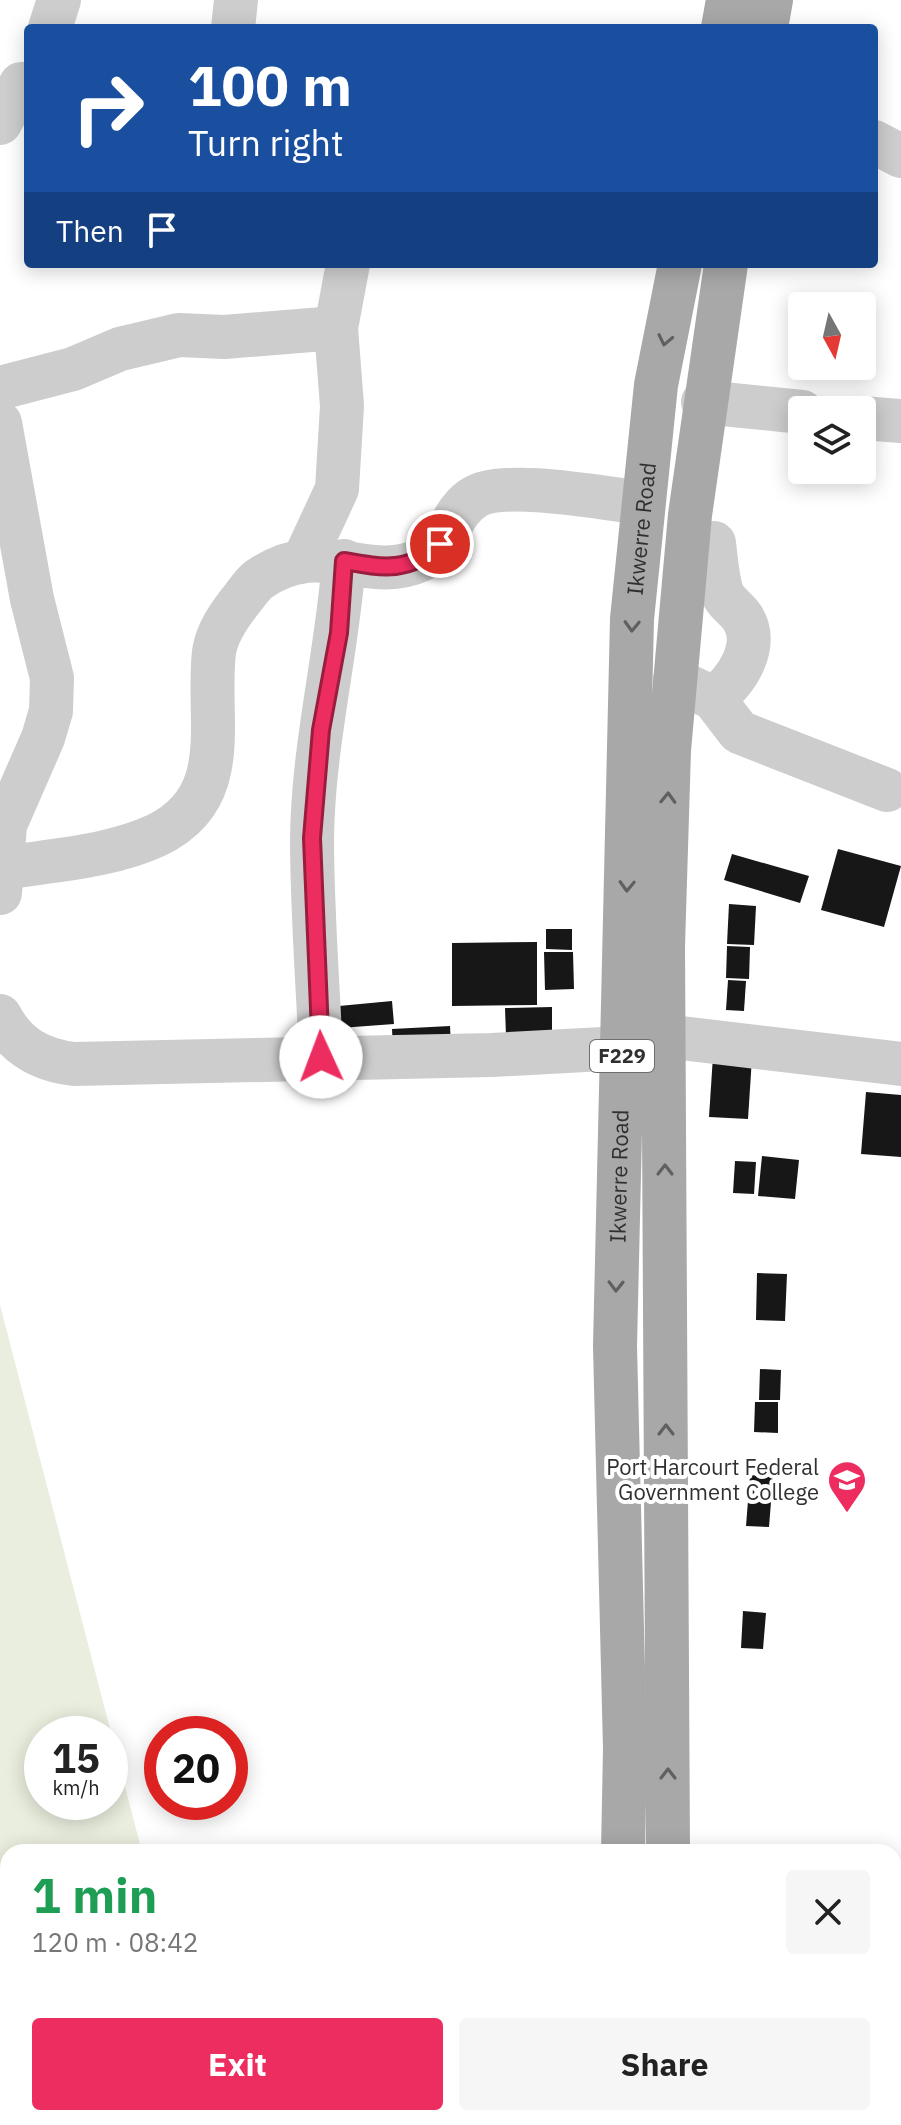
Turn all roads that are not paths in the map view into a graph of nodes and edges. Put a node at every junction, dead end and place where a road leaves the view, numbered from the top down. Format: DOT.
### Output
graph roads {
  1 [pos="59,0"];
  2 [pos="236,0"];
  3 [pos="728,0"];
  4 [pos="771,0"];
  5 [pos="51,24"];
  6 [pos="233,24"];
  7 [pos="724,24"];
  8 [pos="767,24"];
  9 [pos="24,83"];
  10 [pos="0,123"];
  11 [pos="878,144"];
  12 [pos="901,156"];
  13 [pos="347,268"];
  14 [pos="679,268"];
  15 [pos="725,268"];
  16 [pos="336,328"];
  17 [pos="0,388"];
  18 [pos="703,402"];
  19 [pos="788,411"];
  20 [pos="876,419"];
  21 [pos="901,421"];
  22 [pos="0,423"];
  23 [pos="643,503"];
  24 [pos="714,543"];
  25 [pos="324,560"];
  26 [pos="694,689"];
  27 [pos="887,790"];
  28 [pos="2,881"];
  29 [pos="0,1016"];
  30 [pos="664,1036"];
  31 [pos="622,1048"];
  32 [pos="321,1057"];
  33 [pos="901,1064"];
  34 [pos="623,1844"];
  35 [pos="668,1844"];
  1 -- 5 [label="street"];
  2 -- 6 [label="street"];
  3 -- 7 [label="main road"];
  4 -- 8 [label="main road"];
  9 -- 10 [label="street"];
  11 -- 12 [label="street"];
  13 -- 16 [label="street"];
  14 -- 23 [label="main road, Ikwerre Road / F229, one-way"];
  15 -- 18 [label="main road, Ikwerre Road / F229"];
  16 -- 17 [label="street"];
  16 -- 25 [label="street"];
  18 -- 19 [label="street"];
  18 -- 26 [label="main road, Ikwerre Road / F229"];
  20 -- 21 [label="street"];
  22 -- 28 [label="street"];
  23 -- 25 [label="street"];
  23 -- 31 [label="main road, Ikwerre Road / F229, one-way"];
  24 -- 26 [label="street"];
  25 -- 28 [label="street"];
  25 -- 32 [label="street"];
  26 -- 27 [label="street"];
  30 -- 26 [label="main road, Ikwerre Road / F229, one-way"];
  29 -- 32 [label="street"];
  30 -- 33 [label="street"];
  35 -- 30 [label="main road, Ikwerre Road / F229, one-way"];
  31 -- 32 [label="street"];
  31 -- 34 [label="main road, Ikwerre Road / F229, one-way"];
}
